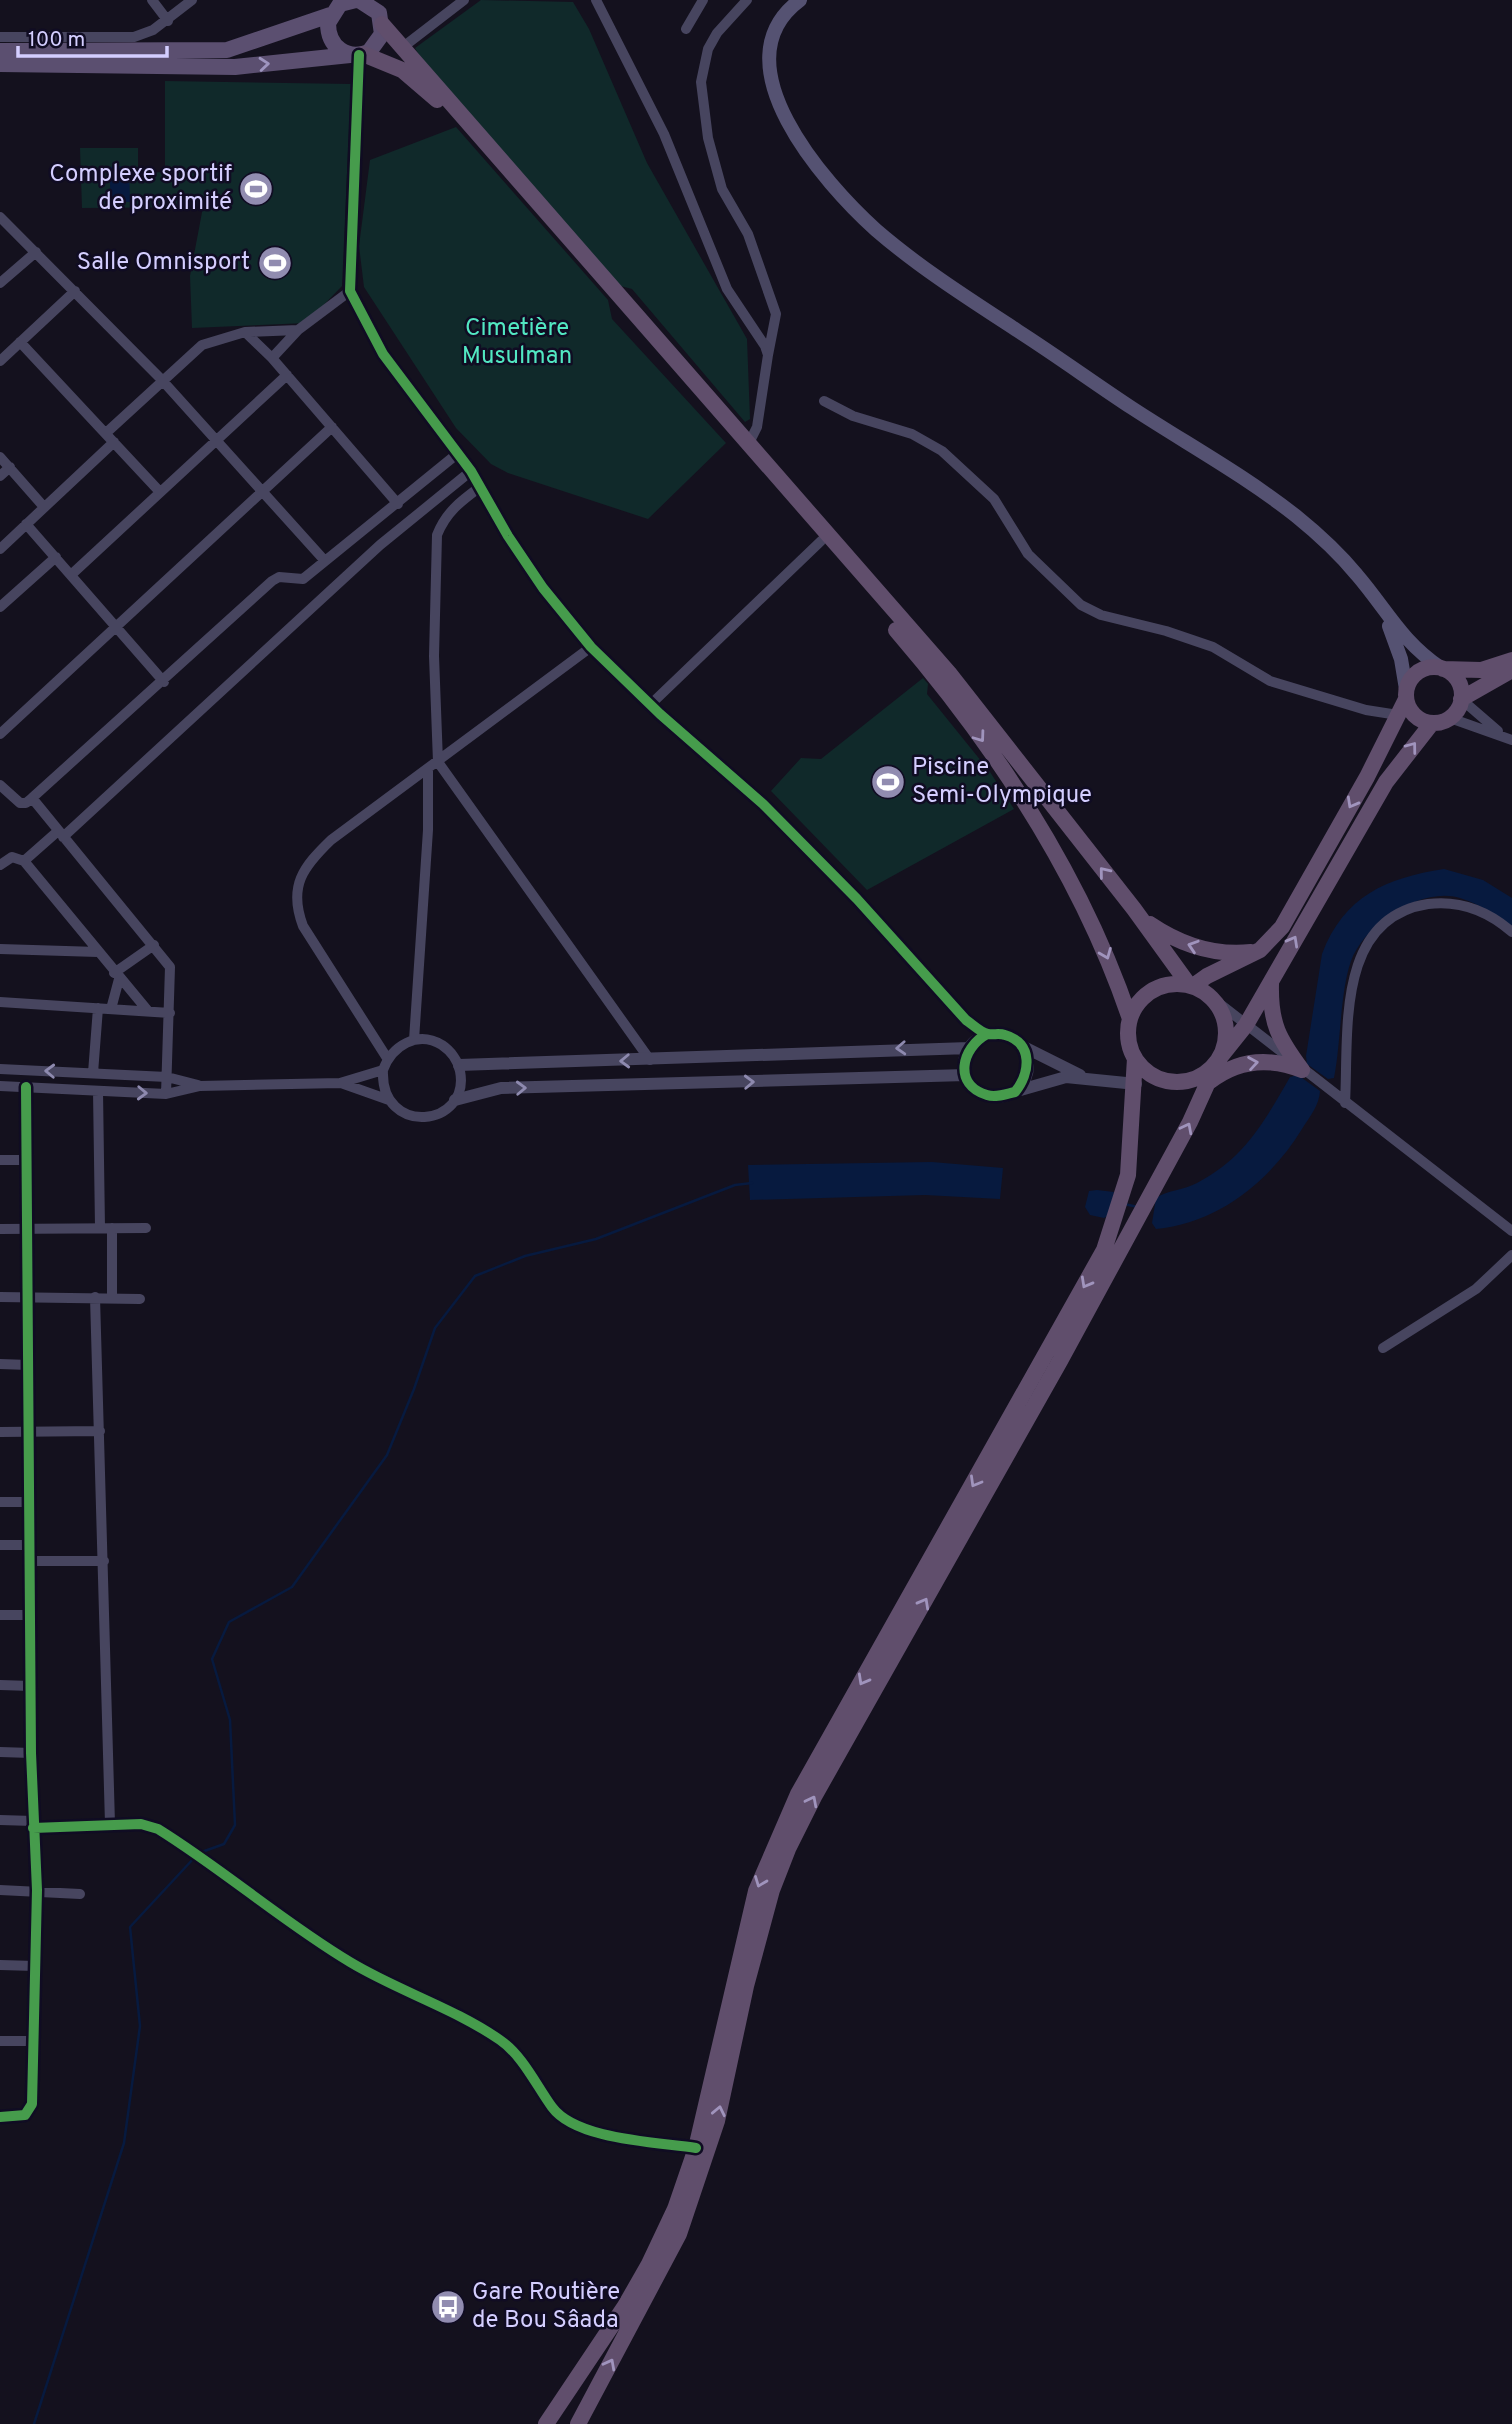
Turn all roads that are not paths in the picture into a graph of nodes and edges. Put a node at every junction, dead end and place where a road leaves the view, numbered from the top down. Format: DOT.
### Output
graph roads {
  1 [pos="152,0"];
  2 [pos="192,0"];
  3 [pos="357,0"];
  4 [pos="464,0"];
  5 [pos="596,0"];
  6 [pos="704,0"];
  7 [pos="747,0"];
  8 [pos="800,0"];
  9 [pos="332,8"];
  10 [pos="376,9"];
  11 [pos="168,21"];
  12 [pos="687,29"];
  13 [pos="0,37"];
  14 [pos="403,47"];
  15 [pos="0,51"];
  16 [pos="357,55"];
  17 [pos="0,64"];
  18 [pos="0,217"];
  19 [pos="36,252"];
  20 [pos="0,283"];
  21 [pos="350,290"];
  22 [pos="75,291"];
  23 [pos="298,330"];
  24 [pos="245,332"];
  25 [pos="20,342"];
  26 [pos="768,355"];
  27 [pos="272,358"];
  28 [pos="0,360"];
  29 [pos="287,375"];
  30 [pos="161,379"];
  31 [pos="824,401"];
  32 [pos="332,427"];
  33 [pos="106,433"];
  34 [pos="216,440"];
  35 [pos="114,442"];
  36 [pos="748,445"];
  37 [pos="457,454"];
  38 [pos="0,457"];
  39 [pos="10,467"];
  40 [pos="471,471"];
  41 [pos="0,476"];
  42 [pos="481,486"];
  43 [pos="160,492"];
  44 [pos="263,492"];
  45 [pos="398,504"];
  46 [pos="44,507"];
  47 [pos="26,524"];
  48 [pos="821,541"];
  49 [pos="0,549"];
  50 [pos="56,557"];
  51 [pos="325,561"];
  52 [pos="72,574"];
  53 [pos="0,607"];
  54 [pos="1385,615"];
  55 [pos="117,625"];
  56 [pos="591,647"];
  57 [pos="1512,660"];
  58 [pos="1442,668"];
  59 [pos="1512,670"];
  60 [pos="164,682"];
  61 [pos="1406,694"];
  62 [pos="1461,699"];
  63 [pos="650,705"];
  64 [pos="1398,715"];
  65 [pos="1450,718"];
  66 [pos="1432,723"];
  67 [pos="0,734"];
  68 [pos="1508,738"];
  69 [pos="438,762"];
  70 [pos="428,768"];
  71 [pos="1,789"];
  72 [pos="32,798"];
  73 [pos="60,834"];
  74 [pos="24,861"];
  75 [pos="0,865"];
  76 [pos="1134,909"];
  77 [pos="1512,932"];
  78 [pos="154,945"];
  79 [pos="0,949"];
  80 [pos="1260,950"];
  81 [pos="98,952"];
  82 [pos="116,976"];
  83 [pos="1270,981"];
  84 [pos="1191,986"];
  85 [pos="1211,997"];
  86 [pos="0,1002"];
  87 [pos="98,1008"];
  88 [pos="111,1009"];
  89 [pos="148,1011"];
  90 [pos="170,1013"];
  91 [pos="1130,1019"];
  92 [pos="1246,1025"];
  93 [pos="987,1034"];
  94 [pos="414,1040"];
  95 [pos="1021,1046"];
  96 [pos="969,1048"];
  97 [pos="387,1058"];
  98 [pos="1135,1058"];
  99 [pos="650,1060"];
  100 [pos="1218,1060"];
  101 [pos="459,1065"];
  102 [pos="0,1069"];
  103 [pos="383,1070"];
  104 [pos="1303,1070"];
  105 [pos="93,1073"];
  106 [pos="966,1075"];
  107 [pos="1084,1076"];
  108 [pos="167,1077"];
  109 [pos="340,1083"];
  110 [pos="1136,1084"];
  111 [pos="1207,1084"];
  112 [pos="0,1086"];
  113 [pos="200,1086"];
  114 [pos="26,1087"];
  115 [pos="98,1091"];
  116 [pos="1015,1092"];
  117 [pos="166,1094"];
  118 [pos="389,1100"];
  119 [pos="455,1100"];
  120 [pos="1345,1103"];
  121 [pos="0,1160"];
  122 [pos="27,1160"];
  123 [pos="100,1228"];
  124 [pos="112,1228"];
  125 [pos="146,1228"];
  126 [pos="0,1229"];
  127 [pos="28,1229"];
  128 [pos="1512,1231"];
  129 [pos="1512,1255"];
  130 [pos="0,1297"];
  131 [pos="29,1297"];
  132 [pos="95,1297"];
  133 [pos="112,1298"];
  134 [pos="140,1299"];
  135 [pos="1383,1348"];
  136 [pos="0,1364"];
  137 [pos="29,1365"];
  138 [pos="100,1431"];
  139 [pos="30,1432"];
  140 [pos="0,1433"];
  141 [pos="31,1502"];
  142 [pos="0,1503"];
  143 [pos="0,1545"];
  144 [pos="31,1545"];
  145 [pos="31,1561"];
  146 [pos="104,1561"];
  147 [pos="0,1615"];
  148 [pos="31,1615"];
  149 [pos="0,1685"];
  150 [pos="31,1686"];
  151 [pos="0,1752"];
  152 [pos="31,1753"];
  153 [pos="0,1820"];
  154 [pos="110,1824"];
  155 [pos="33,1825"];
  156 [pos="0,1890"];
  157 [pos="37,1890"];
  158 [pos="80,1894"];
  159 [pos="0,1965"];
  160 [pos="35,1966"];
  161 [pos="0,2041"];
  162 [pos="32,2041"];
  163 [pos="0,2117"];
  164 [pos="696,2148"];
  165 [pos="545,2424"];
  166 [pos="578,2424"];
  1 -- 11 [label="street"];
  2 -- 11 [label="street"];
  3 -- 9 [label="main road"];
  3 -- 10 [label="main road"];
  4 -- 14 [label="street"];
  5 -- 26 [label="street"];
  6 -- 12 [label="street"];
  7 -- 26 [label="street"];
  8 -- 54 [label="main road"];
  9 -- 15 [label="main road"];
  9 -- 16 [label="main road"];
  10 -- 14 [label="highway"];
  10 -- 16 [label="main road"];
  11 -- 13 [label="street"];
  14 -- 36 [label="highway"];
  17 -- 16 [label="main road, one-way"];
  16 -- 21 [label="street"];
  16 -- 48 [label="highway"];
  18 -- 19 [label="street"];
  19 -- 20 [label="street"];
  19 -- 22 [label="street"];
  21 -- 23 [label="street"];
  21 -- 37 [label="street"];
  22 -- 25 [label="street"];
  22 -- 30 [label="street"];
  23 -- 24 [label="street"];
  23 -- 27 [label="street"];
  24 -- 27 [label="street"];
  24 -- 30 [label="street"];
  25 -- 28 [label="street"];
  25 -- 33 [label="street"];
  26 -- 36 [label="street"];
  27 -- 29 [label="street"];
  29 -- 32 [label="street"];
  29 -- 34 [label="street"];
  30 -- 33 [label="street"];
  30 -- 34 [label="street"];
  31 -- 64 [label="street"];
  32 -- 44 [label="street"];
  32 -- 45 [label="street"];
  33 -- 35 [label="street"];
  34 -- 43 [label="street"];
  34 -- 44 [label="street"];
  35 -- 43 [label="street"];
  35 -- 46 [label="street"];
  76 -- 36 [label="highway, one-way"];
  37 -- 40 [label="street"];
  37 -- 45 [label="street"];
  38 -- 39 [label="street"];
  39 -- 41 [label="street"];
  39 -- 46 [label="street"];
  40 -- 42 [label="street"];
  40 -- 73 [label="street"];
  42 -- 56 [label="street"];
  42 -- 69 [label="street"];
  43 -- 52 [label="street"];
  44 -- 51 [label="street"];
  44 -- 55 [label="street"];
  45 -- 51 [label="street"];
  46 -- 47 [label="street"];
  47 -- 49 [label="street"];
  47 -- 50 [label="street"];
  48 -- 63 [label="street"];
  48 -- 91 [label="highway, one-way"];
  50 -- 52 [label="street"];
  50 -- 53 [label="street"];
  51 -- 60 [label="street"];
  52 -- 55 [label="street"];
  54 -- 58 [label="main road"];
  54 -- 61 [label="main road"];
  55 -- 60 [label="street"];
  55 -- 67 [label="street"];
  56 -- 63 [label="street"];
  56 -- 69 [label="street"];
  57 -- 58 [label="highway"];
  58 -- 61 [label="highway"];
  58 -- 62 [label="highway"];
  59 -- 62 [label="highway"];
  60 -- 72 [label="street"];
  61 -- 64 [label="highway"];
  61 -- 66 [label="highway"];
  62 -- 65 [label="highway"];
  62 -- 68 [label="street"];
  63 -- 93 [label="street"];
  64 -- 80 [label="highway, one-way"];
  65 -- 66 [label="highway"];
  65 -- 68 [label="street"];
  83 -- 66 [label="highway, one-way"];
  69 -- 70 [label="street"];
  69 -- 99 [label="street"];
  70 -- 94 [label="street"];
  70 -- 97 [label="street"];
  71 -- 72 [label="street"];
  72 -- 73 [label="street"];
  73 -- 74 [label="street"];
  73 -- 78 [label="street"];
  74 -- 75 [label="street"];
  74 -- 81 [label="street"];
  80 -- 76 [label="highway, one-way"];
  76 -- 84 [label="highway"];
  77 -- 120 [label="street"];
  78 -- 82 [label="street"];
  78 -- 90 [label="street"];
  79 -- 81 [label="street"];
  80 -- 84 [label="highway"];
  81 -- 82 [label="street"];
  82 -- 88 [label="street"];
  82 -- 89 [label="street"];
  83 -- 92 [label="highway"];
  83 -- 104 [label="highway"];
  84 -- 85 [label="highway"];
  84 -- 91 [label="highway"];
  85 -- 92 [label="street"];
  85 -- 100 [label="highway"];
  86 -- 87 [label="street"];
  87 -- 88 [label="street"];
  87 -- 105 [label="street"];
  88 -- 89 [label="street"];
  89 -- 90 [label="street"];
  90 -- 108 [label="street"];
  91 -- 98 [label="highway"];
  92 -- 100 [label="highway"];
  92 -- 104 [label="street"];
  93 -- 95 [label="street"];
  93 -- 96 [label="street"];
  94 -- 97 [label="street"];
  94 -- 101 [label="street"];
  95 -- 107 [label="street"];
  95 -- 116 [label="street"];
  96 -- 99 [label="street, one-way"];
  96 -- 106 [label="street"];
  97 -- 103 [label="street"];
  98 -- 100 [label="highway"];
  98 -- 110 [label="highway"];
  99 -- 101 [label="street, one-way"];
  100 -- 111 [label="highway"];
  101 -- 119 [label="street"];
  105 -- 102 [label="street, one-way"];
  103 -- 109 [label="street"];
  103 -- 118 [label="street"];
  111 -- 104 [label="highway, one-way"];
  104 -- 120 [label="street"];
  105 -- 108 [label="street"];
  106 -- 116 [label="street"];
  119 -- 106 [label="street, one-way"];
  107 -- 110 [label="street"];
  107 -- 116 [label="street"];
  108 -- 113 [label="street"];
  108 -- 117 [label="street"];
  109 -- 113 [label="street"];
  109 -- 118 [label="street"];
  110 -- 164 [label="highway, one-way"];
  166 -- 111 [label="highway, one-way"];
  112 -- 114 [label="street"];
  113 -- 117 [label="street"];
  114 -- 115 [label="street"];
  114 -- 122 [label="street"];
  115 -- 117 [label="street, one-way"];
  115 -- 123 [label="street"];
  118 -- 119 [label="street"];
  120 -- 128 [label="street"];
  121 -- 122 [label="street"];
  122 -- 127 [label="street"];
  123 -- 124 [label="street"];
  123 -- 127 [label="street"];
  124 -- 125 [label="street"];
  124 -- 133 [label="street"];
  126 -- 127 [label="street"];
  127 -- 131 [label="street"];
  129 -- 135 [label="street"];
  130 -- 131 [label="street"];
  131 -- 132 [label="street"];
  131 -- 137 [label="street"];
  132 -- 133 [label="street"];
  132 -- 138 [label="street"];
  133 -- 134 [label="street"];
  136 -- 137 [label="street"];
  137 -- 139 [label="street"];
  138 -- 139 [label="street"];
  138 -- 146 [label="street"];
  139 -- 140 [label="street"];
  139 -- 141 [label="street"];
  141 -- 142 [label="street"];
  141 -- 144 [label="street"];
  143 -- 144 [label="street"];
  144 -- 145 [label="street"];
  145 -- 146 [label="street"];
  145 -- 148 [label="street"];
  146 -- 154 [label="street"];
  147 -- 148 [label="street"];
  148 -- 150 [label="street"];
  149 -- 150 [label="street"];
  150 -- 152 [label="street"];
  151 -- 152 [label="street"];
  152 -- 155 [label="street"];
  153 -- 155 [label="street"];
  154 -- 155 [label="street"];
  154 -- 164 [label="street"];
  155 -- 157 [label="street"];
  156 -- 157 [label="street"];
  157 -- 158 [label="street"];
  157 -- 160 [label="street"];
  159 -- 160 [label="street"];
  160 -- 162 [label="street"];
  161 -- 162 [label="street"];
  162 -- 163 [label="street"];
  164 -- 165 [label="highway"];
}
